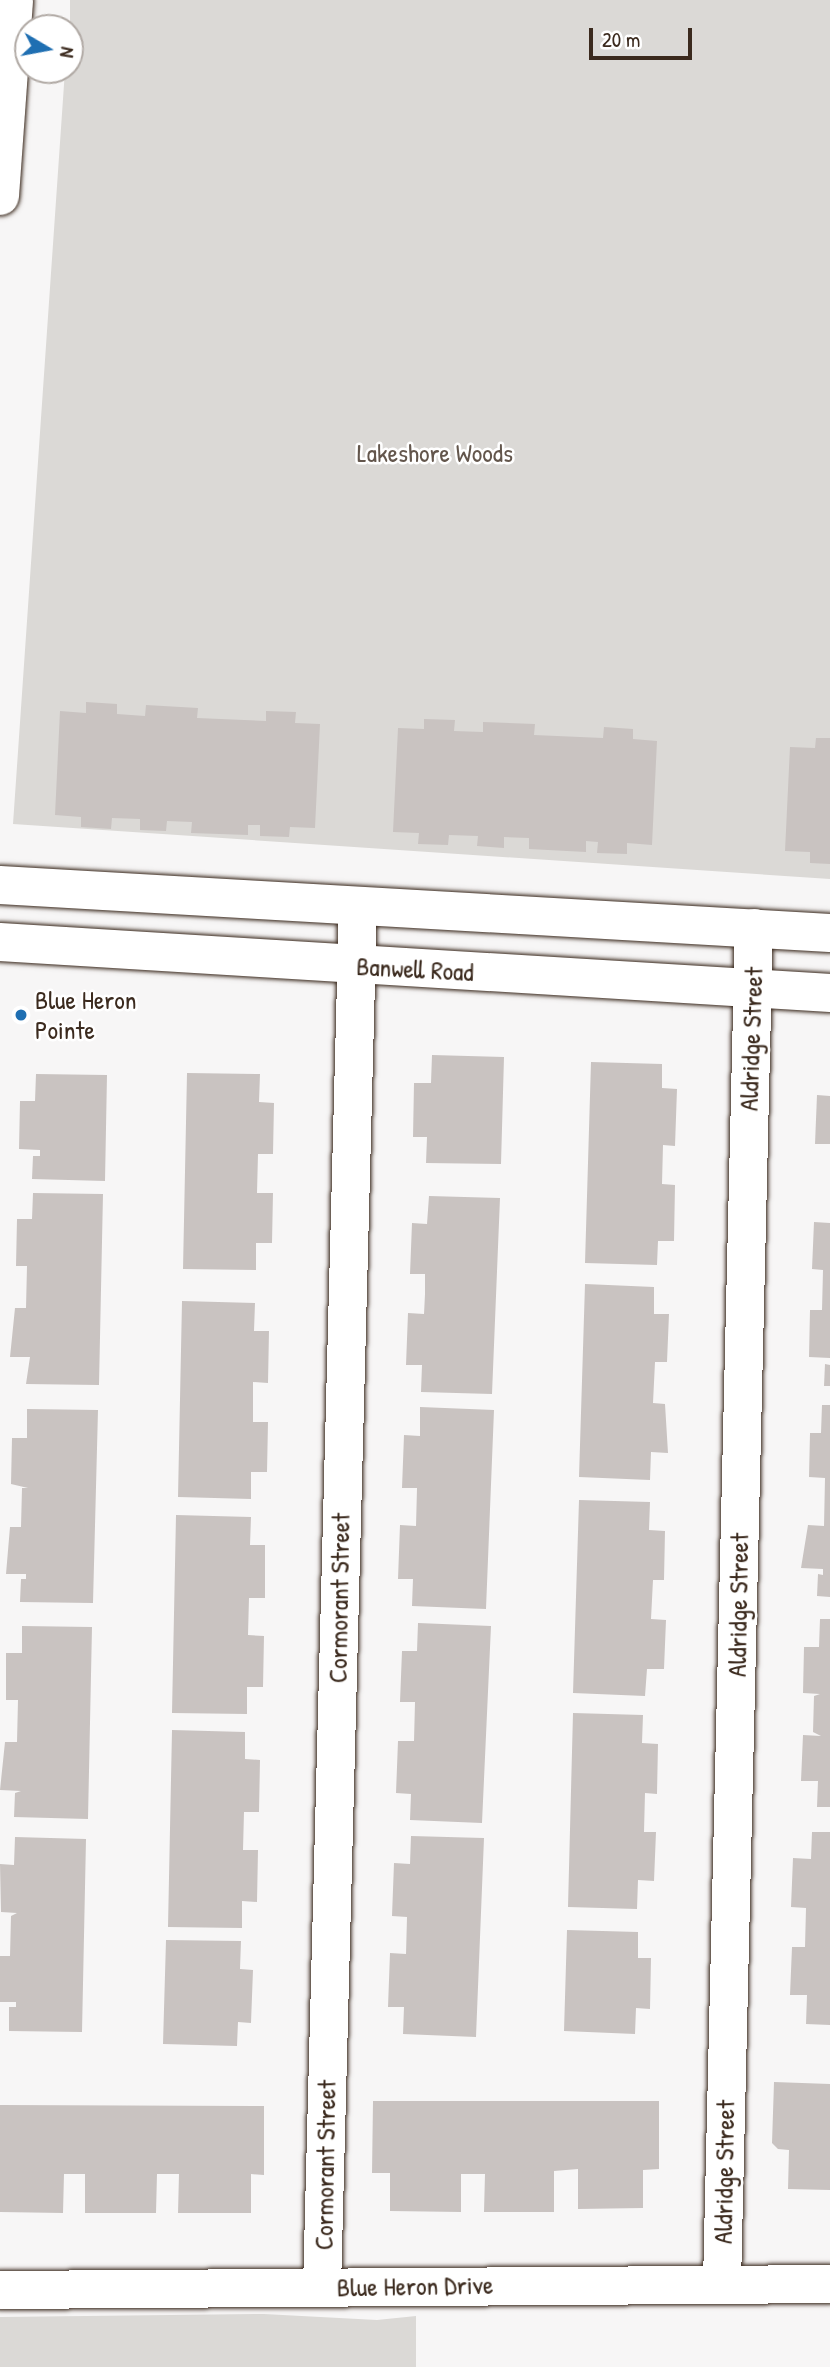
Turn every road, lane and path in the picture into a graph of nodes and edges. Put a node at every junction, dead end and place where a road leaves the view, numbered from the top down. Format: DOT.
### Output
graph roads {
  1 [pos="14,0"];
  2 [pos="5,42"];
  3 [pos="3,122"];
  4 [pos="0,195"];
  5 [pos="0,885"];
  6 [pos="358,908"];
  7 [pos="754,928"];
  8 [pos="830,933"];
  9 [pos="0,943"];
  10 [pos="355,966"];
  11 [pos="753,989"];
  12 [pos="830,993"];
  13 [pos="722,2283"];
  14 [pos="830,2284"];
  15 [pos="322,2288"];
  16 [pos="0,2290"];
  1 -- 2 [label="street"];
  2 -- 3 [label="street"];
  3 -- 4 [label="street"];
  5 -- 6 [label="street"];
  6 -- 7 [label="street"];
  6 -- 10 [label="street, Cormorant Street"];
  7 -- 8 [label="street"];
  7 -- 11 [label="street, Aldridge Street"];
  9 -- 10 [label="street, Banwell Road"];
  10 -- 11 [label="street, Banwell Road"];
  10 -- 15 [label="street, Cormorant Street"];
  11 -- 12 [label="street, Banwell Road"];
  11 -- 13 [label="street, Aldridge Street"];
  13 -- 14 [label="street, Blue Heron Drive"];
  13 -- 15 [label="street, Blue Heron Drive"];
  15 -- 16 [label="street, Blue Heron Drive"];
}
